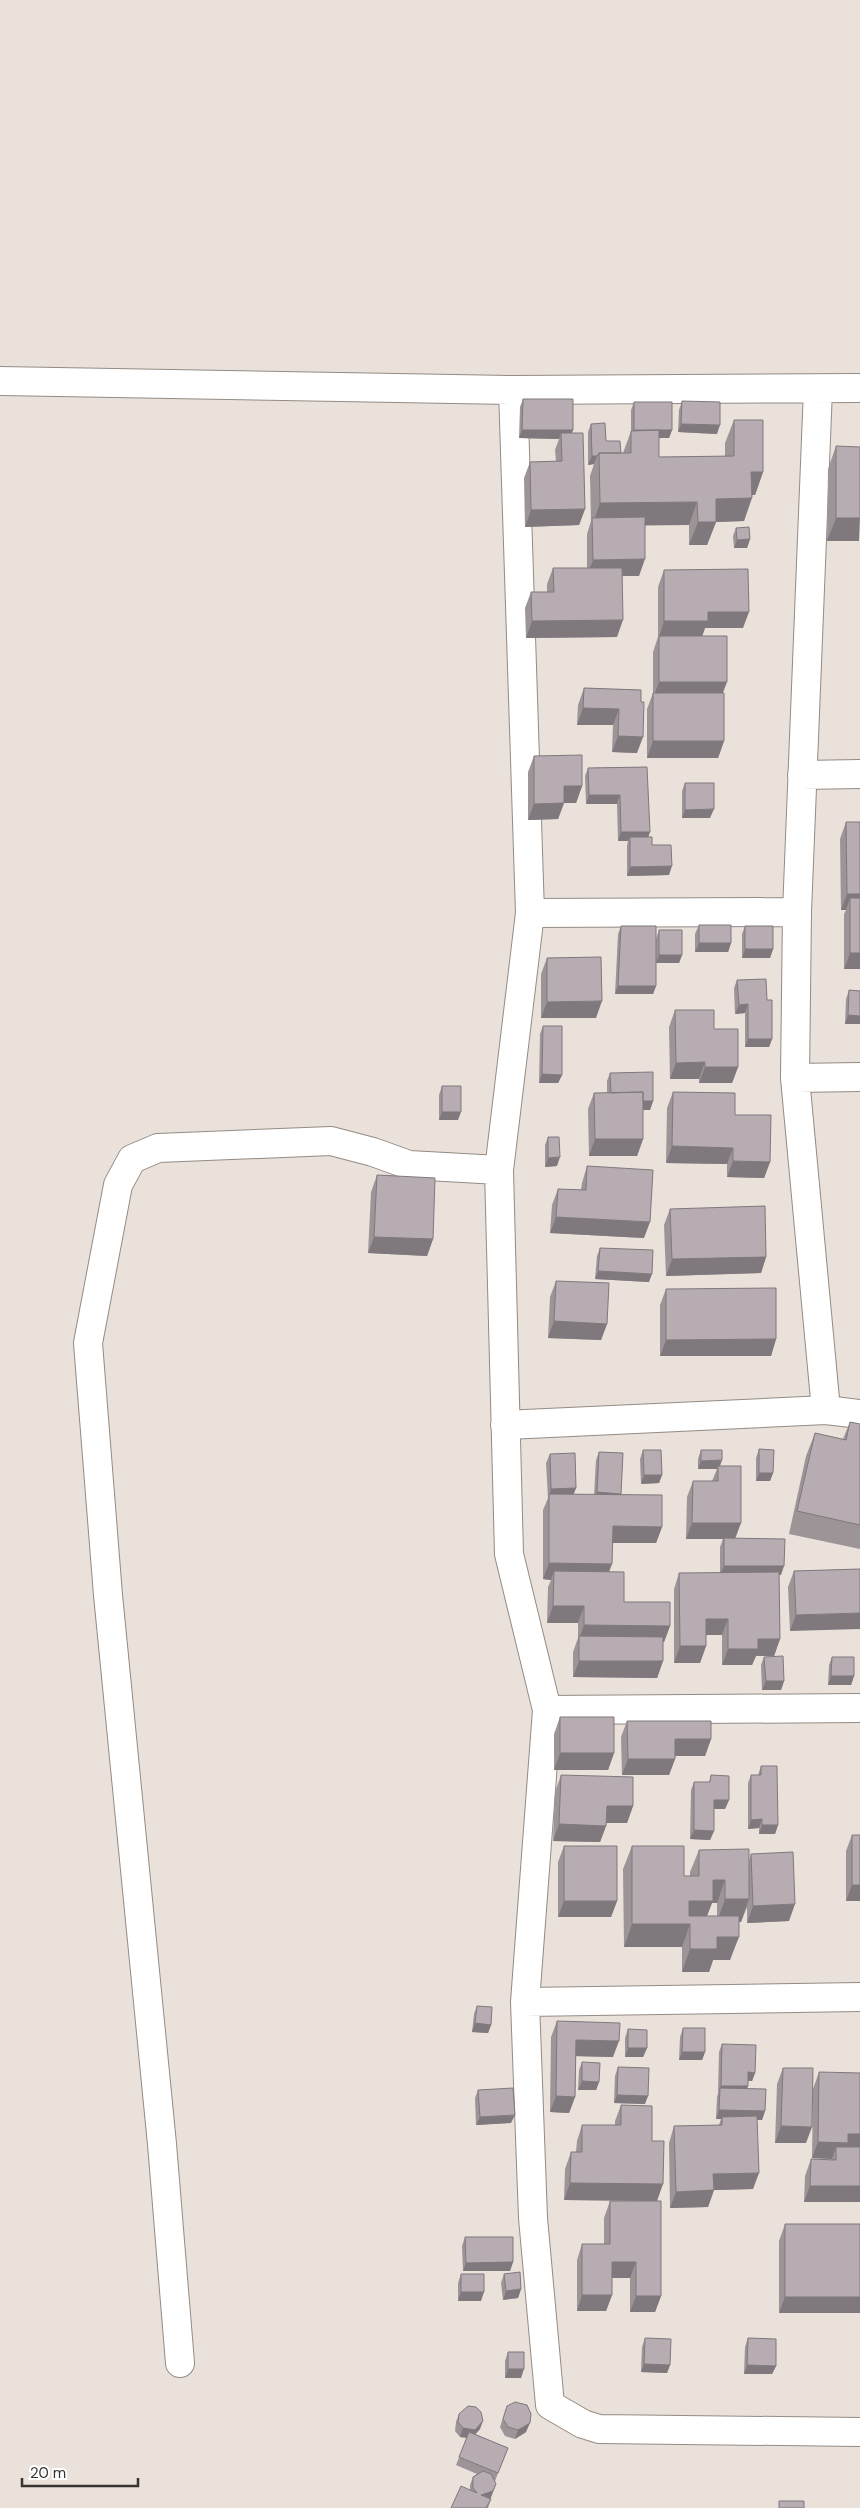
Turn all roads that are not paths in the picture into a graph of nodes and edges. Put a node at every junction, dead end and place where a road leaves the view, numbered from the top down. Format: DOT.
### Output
graph roads {
  1 [pos="0,381"];
  2 [pos="860,388"];
  3 [pos="818,389"];
  4 [pos="513,390"];
  5 [pos="860,774"];
  6 [pos="802,775"];
  7 [pos="797,912"];
  8 [pos="530,913"];
  9 [pos="860,1077"];
  10 [pos="795,1078"];
  11 [pos="499,1170"];
  12 [pos="826,1410"];
  13 [pos="860,1414"];
  14 [pos="505,1425"];
  15 [pos="860,1708"];
  16 [pos="547,1710"];
  17 [pos="860,1997"];
  18 [pos="525,2002"];
  19 [pos="180,2363"];
  20 [pos="860,2432"];
  1 -- 4 [label="street"];
  2 -- 3 [label="street"];
  3 -- 4 [label="street"];
  3 -- 6 [label="street"];
  4 -- 8 [label="street"];
  5 -- 6 [label="street"];
  6 -- 7 [label="street"];
  7 -- 8 [label="street"];
  7 -- 10 [label="street"];
  8 -- 11 [label="street"];
  9 -- 10 [label="street"];
  10 -- 12 [label="street"];
  11 -- 14 [label="street"];
  11 -- 19 [label="street"];
  12 -- 13 [label="street"];
  12 -- 14 [label="street"];
  14 -- 16 [label="street"];
  15 -- 16 [label="street"];
  16 -- 18 [label="street"];
  17 -- 18 [label="street"];
  18 -- 20 [label="street"];
}
